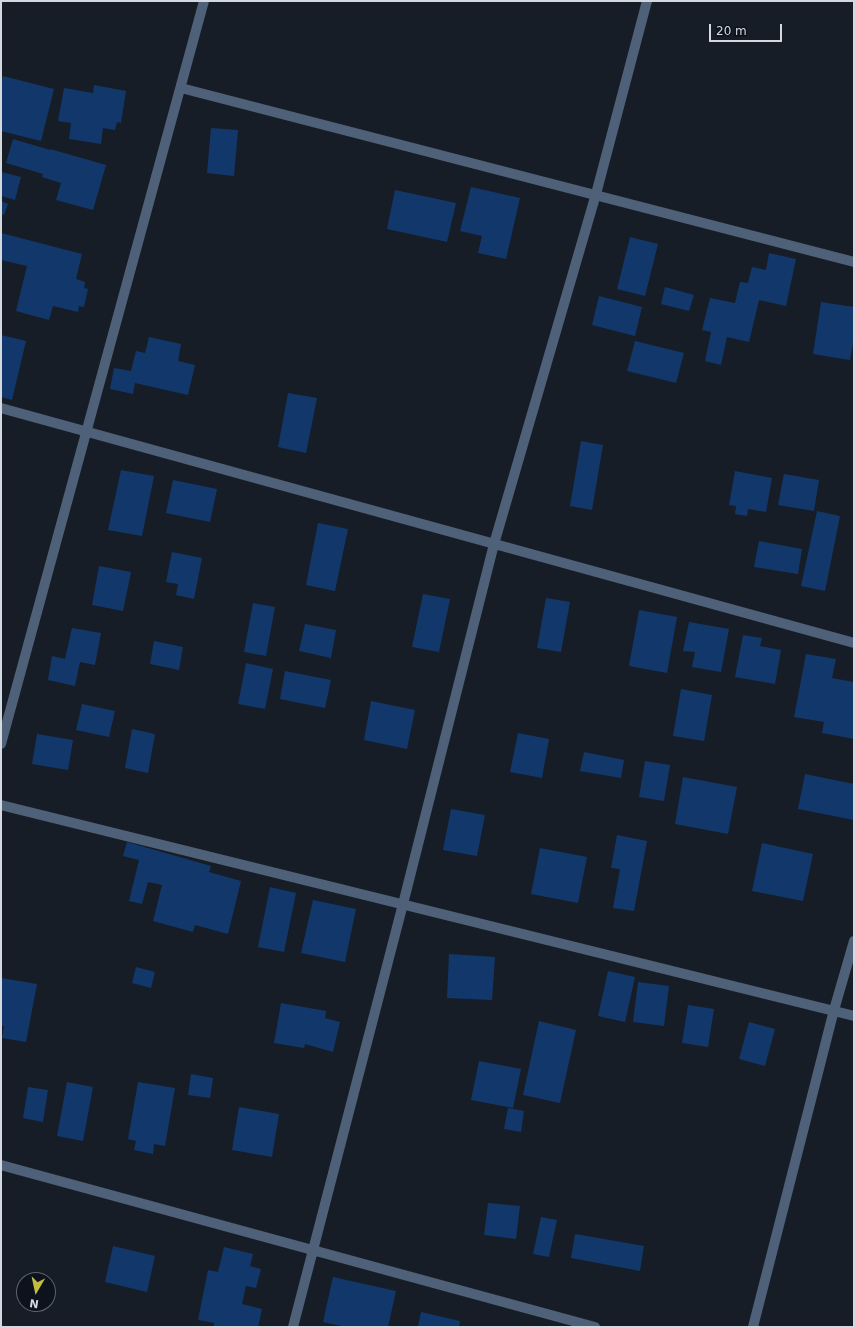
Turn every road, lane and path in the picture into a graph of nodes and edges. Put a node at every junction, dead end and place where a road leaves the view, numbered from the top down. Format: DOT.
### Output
graph roads {
  1 [pos="204,1"];
  2 [pos="646,1"];
  3 [pos="181,88"];
  4 [pos="596,194"];
  5 [pos="854,262"];
  6 [pos="1,408"];
  7 [pos="87,432"];
  8 [pos="494,544"];
  9 [pos="854,643"];
  10 [pos="1,744"];
  11 [pos="1,805"];
  12 [pos="403,904"];
  13 [pos="854,941"];
  14 [pos="834,1010"];
  15 [pos="854,1016"];
  16 [pos="1,1165"];
  17 [pos="312,1250"];
  18 [pos="293,1327"];
  19 [pos="595,1327"];
  20 [pos="753,1327"];
  1 -- 3 [label="street"];
  2 -- 4 [label="street"];
  3 -- 4 [label="street"];
  3 -- 7 [label="street"];
  4 -- 5 [label="street"];
  4 -- 8 [label="street"];
  6 -- 7 [label="street"];
  7 -- 8 [label="street"];
  7 -- 10 [label="street"];
  8 -- 9 [label="street"];
  8 -- 12 [label="street"];
  11 -- 12 [label="street"];
  12 -- 14 [label="street"];
  12 -- 17 [label="street"];
  13 -- 14 [label="street"];
  14 -- 15 [label="street"];
  14 -- 20 [label="street"];
  16 -- 17 [label="street"];
  17 -- 18 [label="street"];
  17 -- 19 [label="street"];
}
